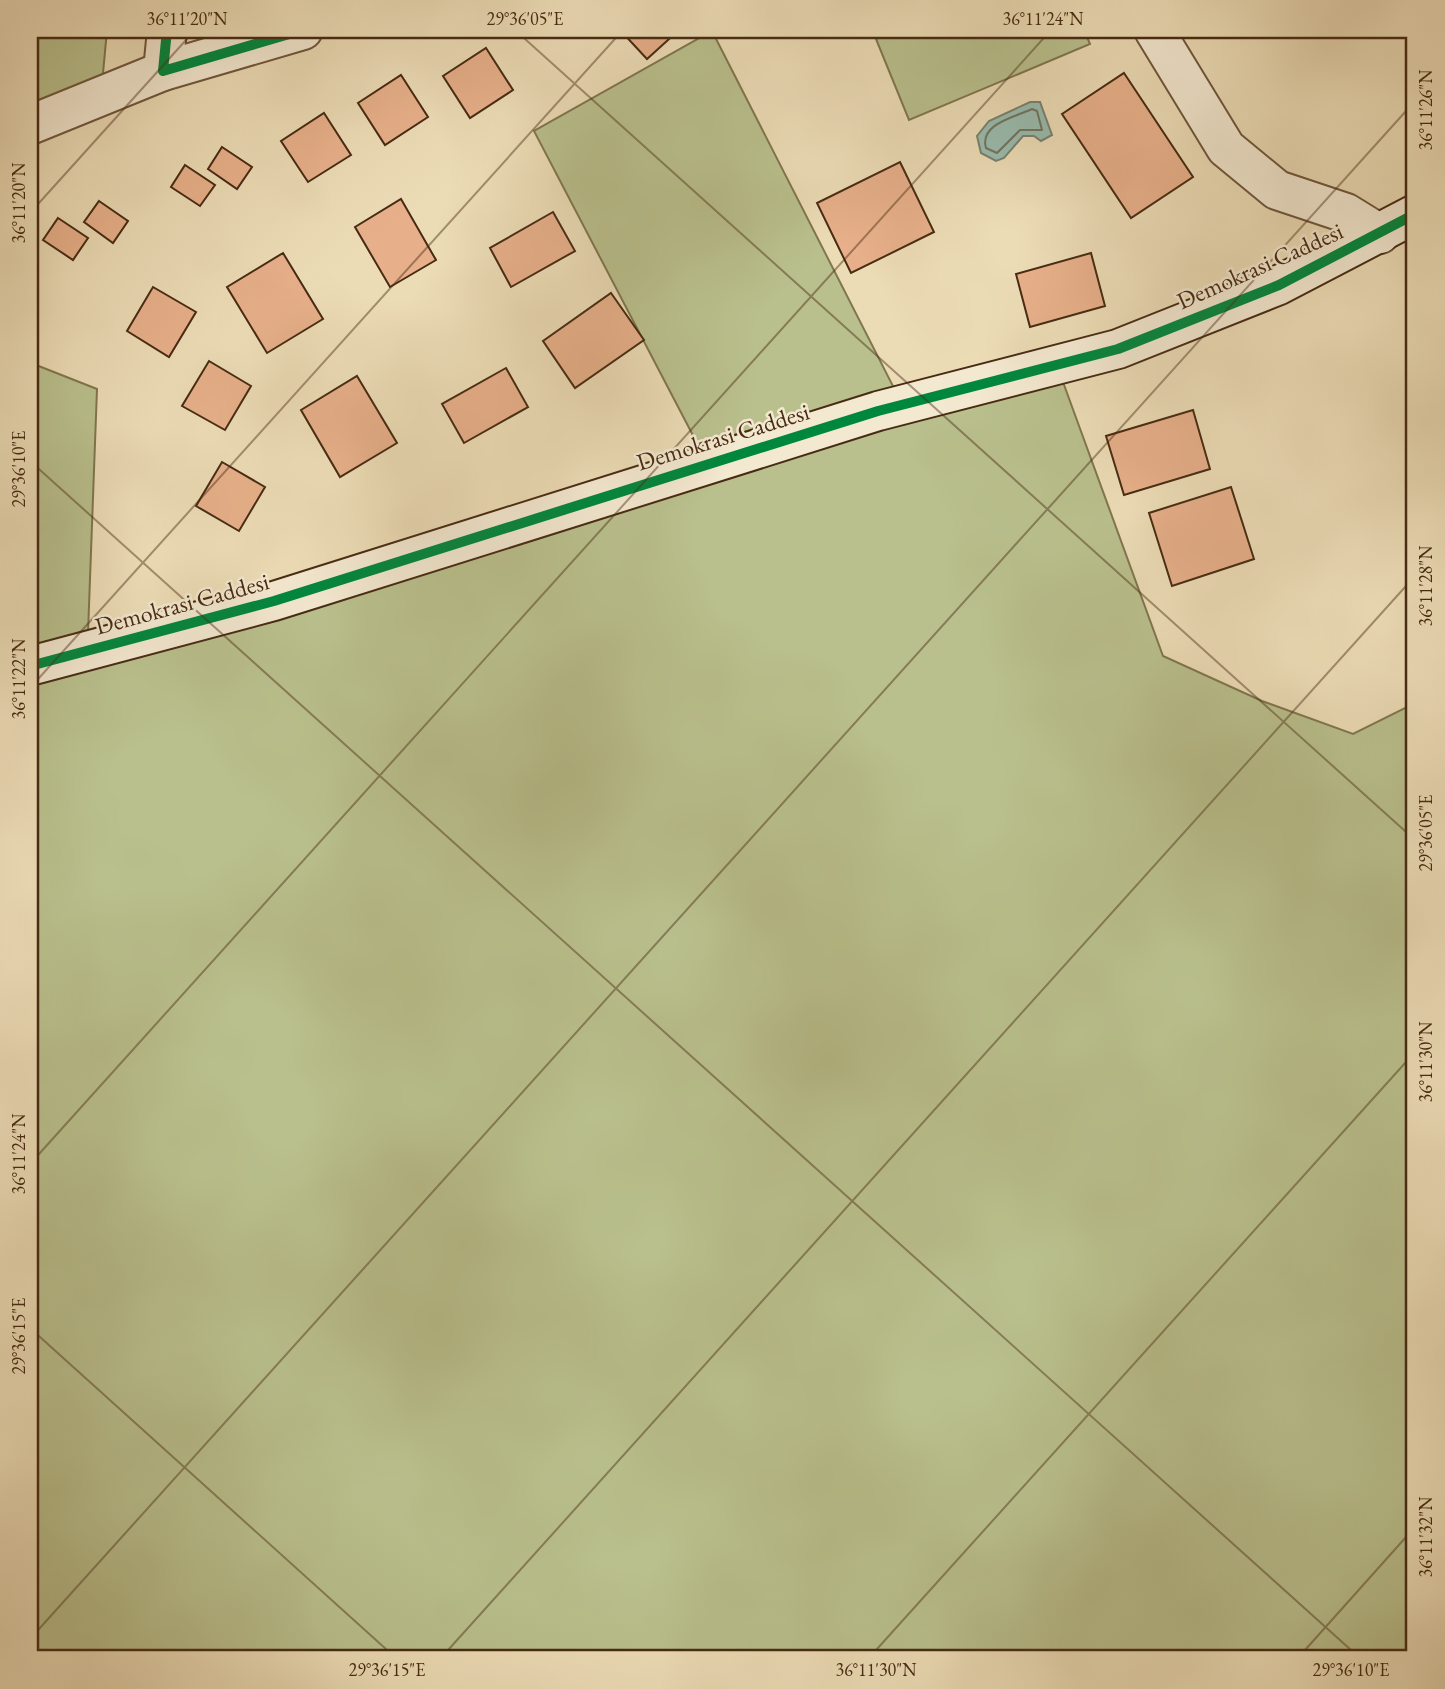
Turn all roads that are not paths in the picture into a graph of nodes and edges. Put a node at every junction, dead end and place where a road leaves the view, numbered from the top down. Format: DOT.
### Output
graph roads {
  1 [pos="167,30"];
  2 [pos="303,30"];
  3 [pos="1154,30"];
  4 [pos="163,71"];
  5 [pos="30,125"];
  6 [pos="1415,214"];
  7 [pos="1380,234"];
  8 [pos="30,667"];
  1 -- 4 [label="street"];
  2 -- 4 [label="street"];
  3 -- 7 [label="street"];
  4 -- 5 [label="street"];
  6 -- 7 [label="street, Demokrasi Caddesi"];
  7 -- 8 [label="street, Demokrasi Caddesi"];
}
